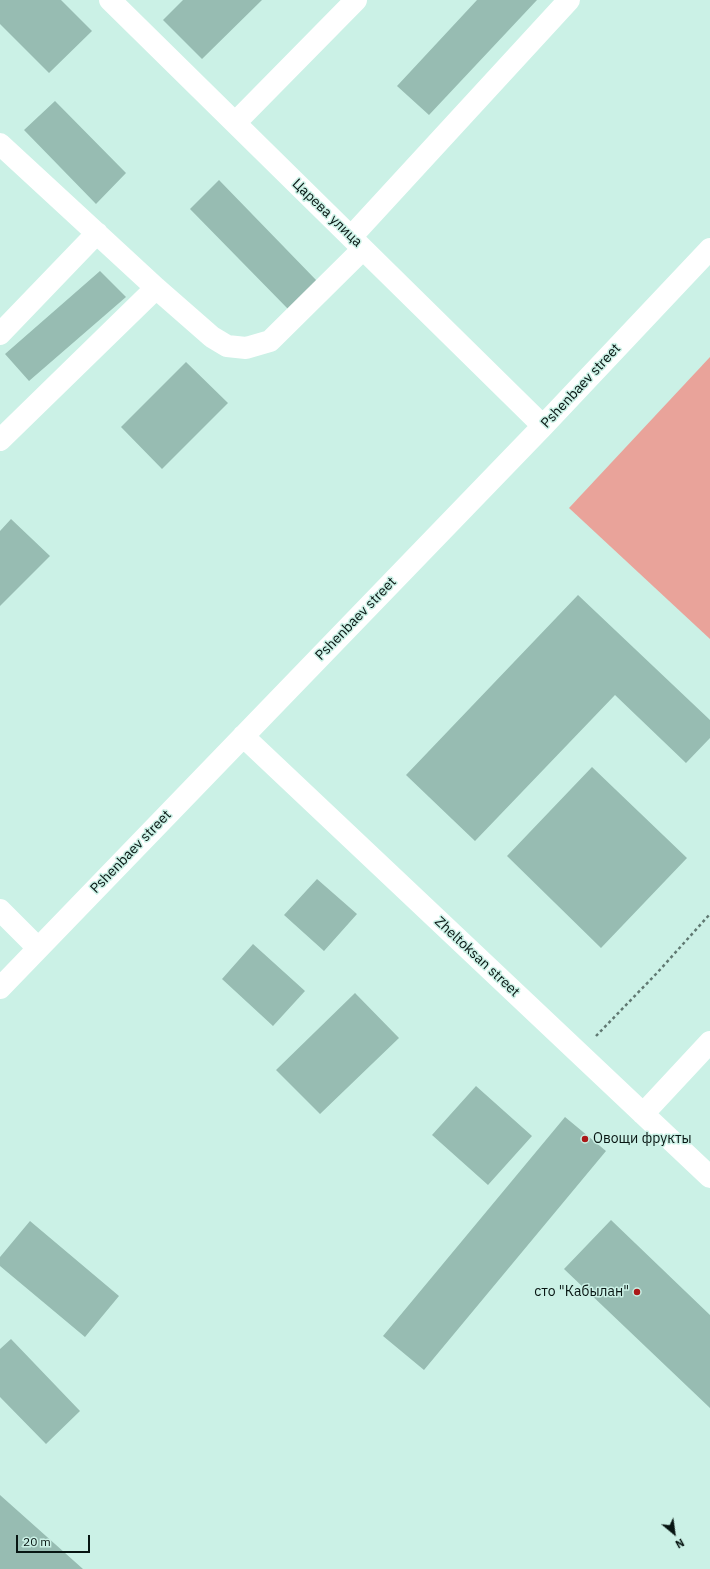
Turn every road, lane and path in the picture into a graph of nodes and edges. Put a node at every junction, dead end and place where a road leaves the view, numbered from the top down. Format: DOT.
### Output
graph roads {
  1 [pos="110,0"];
  2 [pos="356,0"];
  3 [pos="569,0"];
  4 [pos="235,123"];
  5 [pos="0,144"];
  6 [pos="97,233"];
  7 [pos="357,243"];
  8 [pos="710,248"];
  9 [pos="156,288"];
  10 [pos="0,334"];
  11 [pos="544,426"];
  12 [pos="0,440"];
  13 [pos="244,736"];
  14 [pos="0,910"];
  15 [pos="710,914"];
  16 [pos="38,948"];
  17 [pos="0,988"];
  18 [pos="710,1042"];
  19 [pos="579,1053"];
  20 [pos="643,1114"];
  21 [pos="710,1177"];
  1 -- 4 [label="street, Царева улица"];
  2 -- 4 [label="street"];
  3 -- 7 [label="street"];
  4 -- 7 [label="street, Царева улица"];
  5 -- 6 [label="street"];
  6 -- 9 [label="street"];
  6 -- 10 [label="street"];
  7 -- 9 [label="street"];
  7 -- 11 [label="street, Царева улица"];
  8 -- 11 [label="street, Pshenbaev street"];
  9 -- 12 [label="street"];
  11 -- 13 [label="street, Pshenbaev street"];
  13 -- 16 [label="street, Pshenbaev street"];
  13 -- 19 [label="street, Zheltoksan street"];
  14 -- 16 [label="street"];
  15 -- 19 [label="path"];
  16 -- 17 [label="street, Pshenbaev street"];
  18 -- 20 [label="street"];
  19 -- 20 [label="street, Zheltoksan street"];
  20 -- 21 [label="street, Zheltoksan street"];
}
